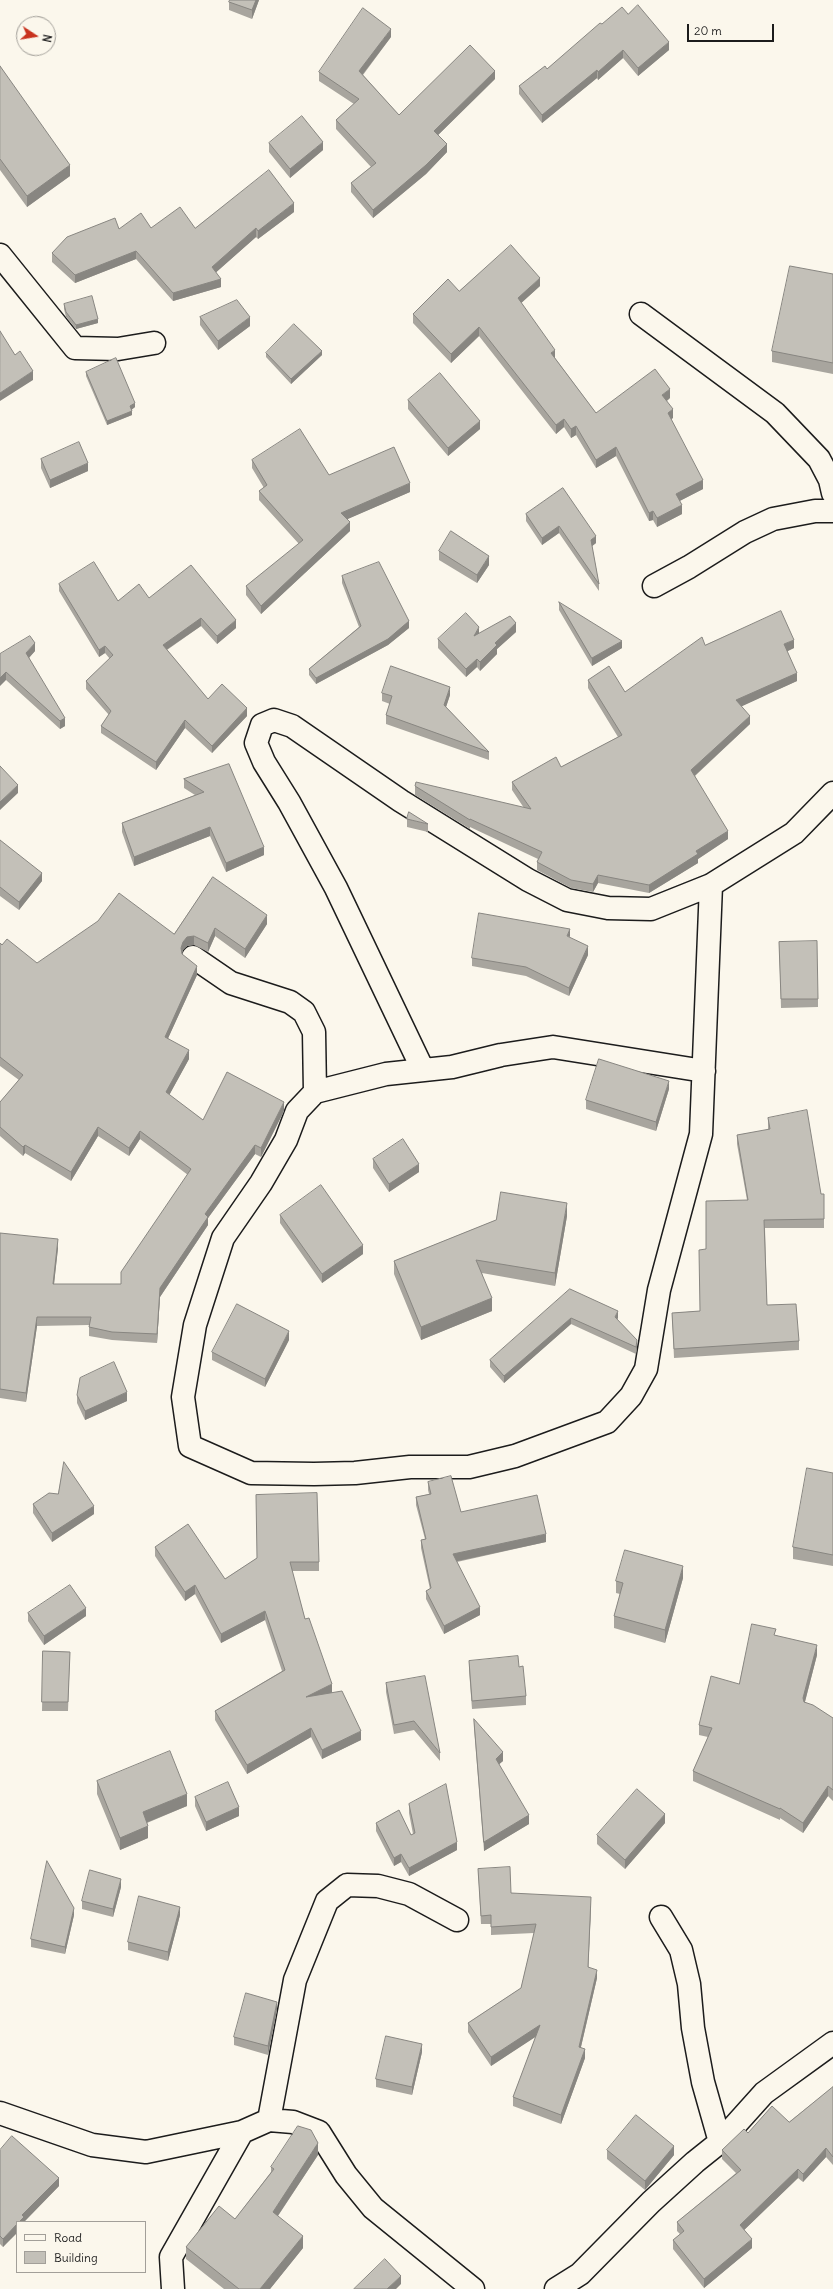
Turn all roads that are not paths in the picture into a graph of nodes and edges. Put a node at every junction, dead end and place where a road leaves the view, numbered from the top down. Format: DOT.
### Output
graph roads {
  1 [pos="0,255"];
  2 [pos="641,314"];
  3 [pos="154,343"];
  4 [pos="832,484"];
  5 [pos="833,511"];
  6 [pos="654,586"];
  7 [pos="833,790"];
  8 [pos="711,885"];
  9 [pos="193,957"];
  10 [pos="423,1070"];
  11 [pos="704,1071"];
  12 [pos="315,1092"];
  13 [pos="661,1916"];
  14 [pos="458,1920"];
  15 [pos="833,2043"];
  16 [pos="0,2113"];
  17 [pos="269,2120"];
  18 [pos="242,2132"];
  19 [pos="720,2142"];
  20 [pos="172,2289"];
  21 [pos="473,2289"];
  22 [pos="556,2289"];
  1 -- 3 [label="street"];
  2 -- 4 [label="street"];
  5 -- 6 [label="street"];
  7 -- 8 [label="street"];
  8 -- 10 [label="street"];
  8 -- 11 [label="street"];
  9 -- 12 [label="street"];
  10 -- 11 [label="street"];
  10 -- 12 [label="street"];
  11 -- 12 [label="street"];
  13 -- 19 [label="street"];
  14 -- 17 [label="street"];
  15 -- 19 [label="street"];
  16 -- 18 [label="street"];
  17 -- 18 [label="street"];
  17 -- 21 [label="street"];
  18 -- 20 [label="street"];
  19 -- 22 [label="street"];
}
